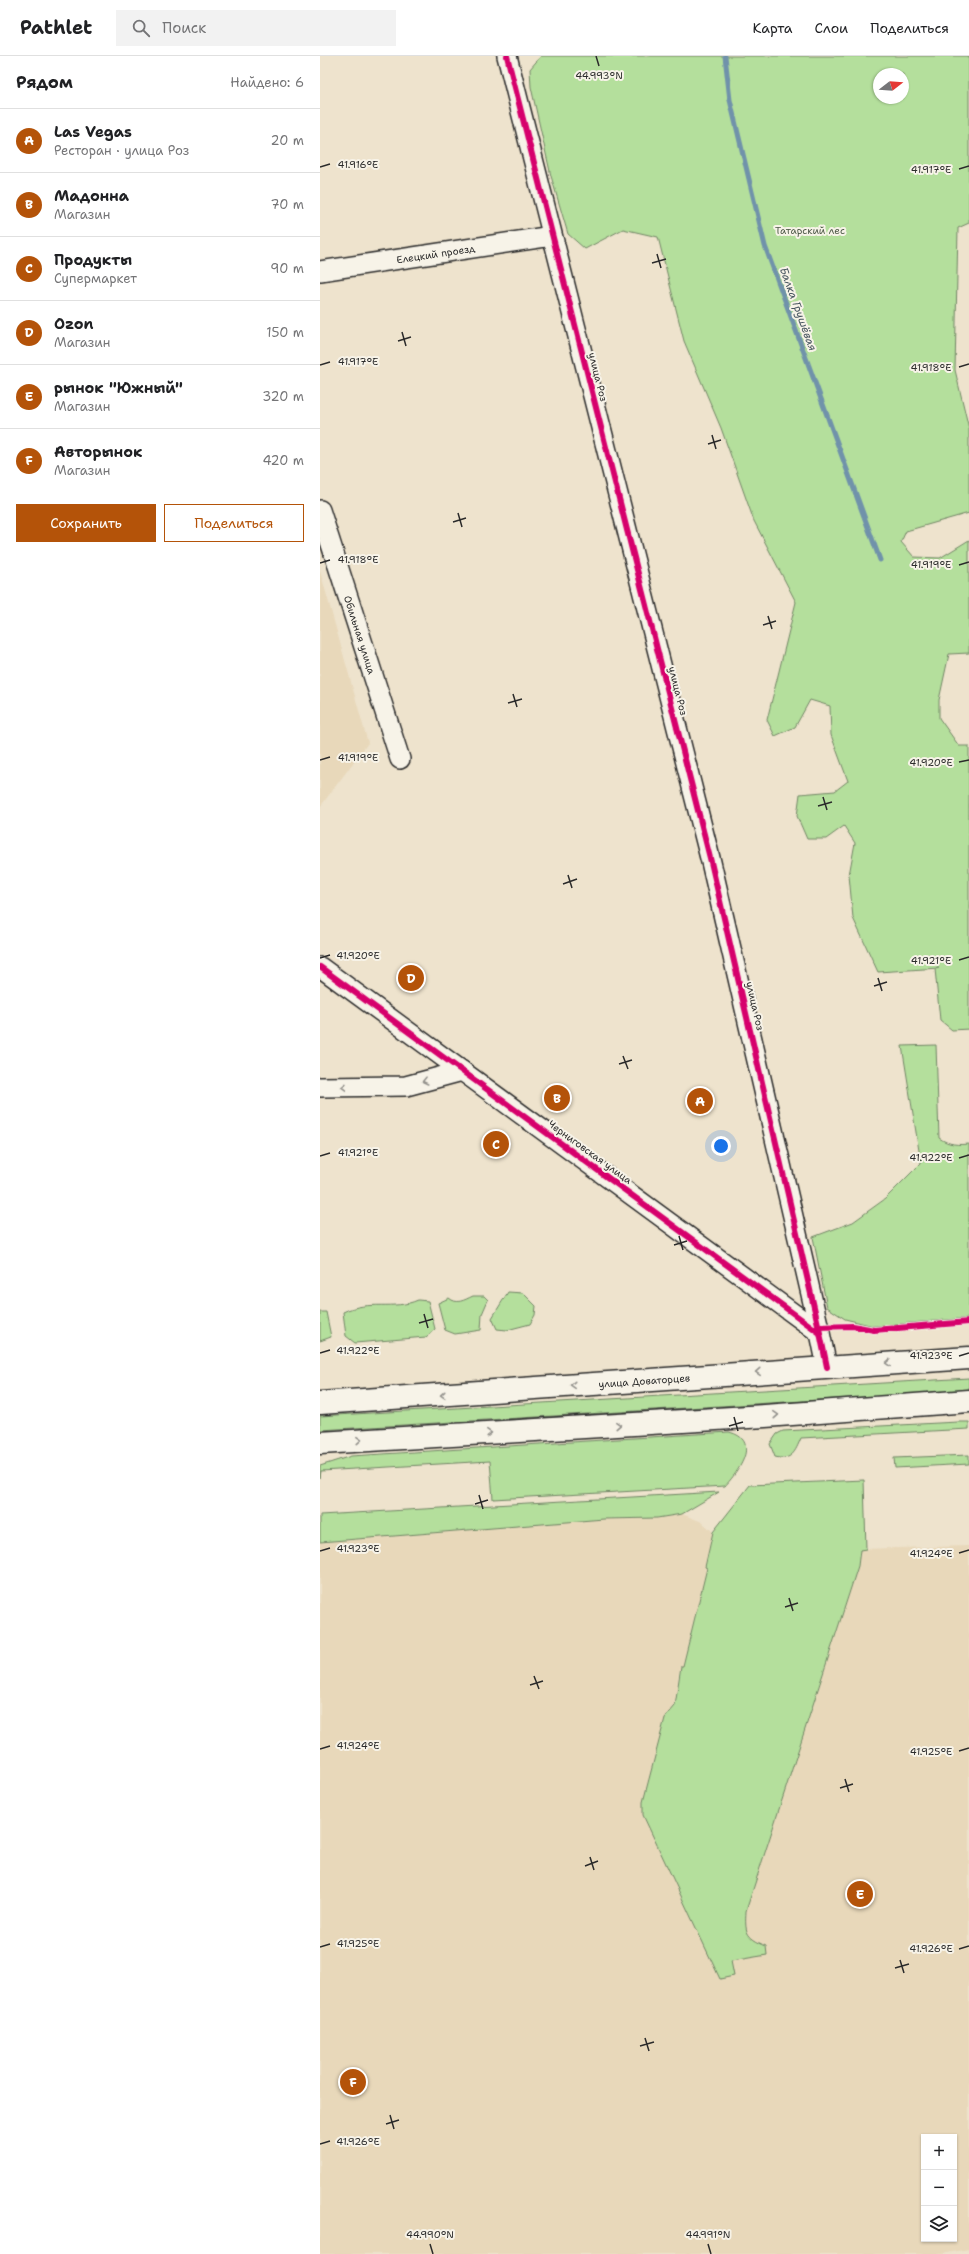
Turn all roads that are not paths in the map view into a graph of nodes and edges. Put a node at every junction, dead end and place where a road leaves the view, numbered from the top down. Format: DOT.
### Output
graph roads {
  1 [pos="508,56"];
  2 [pos="552,236"];
  3 [pos="320,271"];
  4 [pos="320,510"];
  5 [pos="400,759"];
  6 [pos="320,967"];
  7 [pos="462,1071"];
  8 [pos="320,1087"];
  9 [pos="820,1333"];
  10 [pos="969,1358"];
  11 [pos="827,1367"];
  12 [pos="969,1402"];
  13 [pos="320,1403"];
  14 [pos="320,1443"];
  1 -- 2 [label="street, улица Роз"];
  2 -- 3 [label="street, Елецкий проезд"];
  2 -- 9 [label="street, улица Роз"];
  4 -- 5 [label="street, Обильная улица"];
  6 -- 7 [label="street, Черниговская улица"];
  7 -- 8 [label="street, one-way"];
  7 -- 9 [label="street, Черниговская улица"];
  9 -- 11 [label="street"];
  10 -- 11 [label="main road, улица Доваторцев, one-way"];
  11 -- 13 [label="main road, улица Доваторцев, one-way"];
  14 -- 12 [label="main road, one-way"];
}
